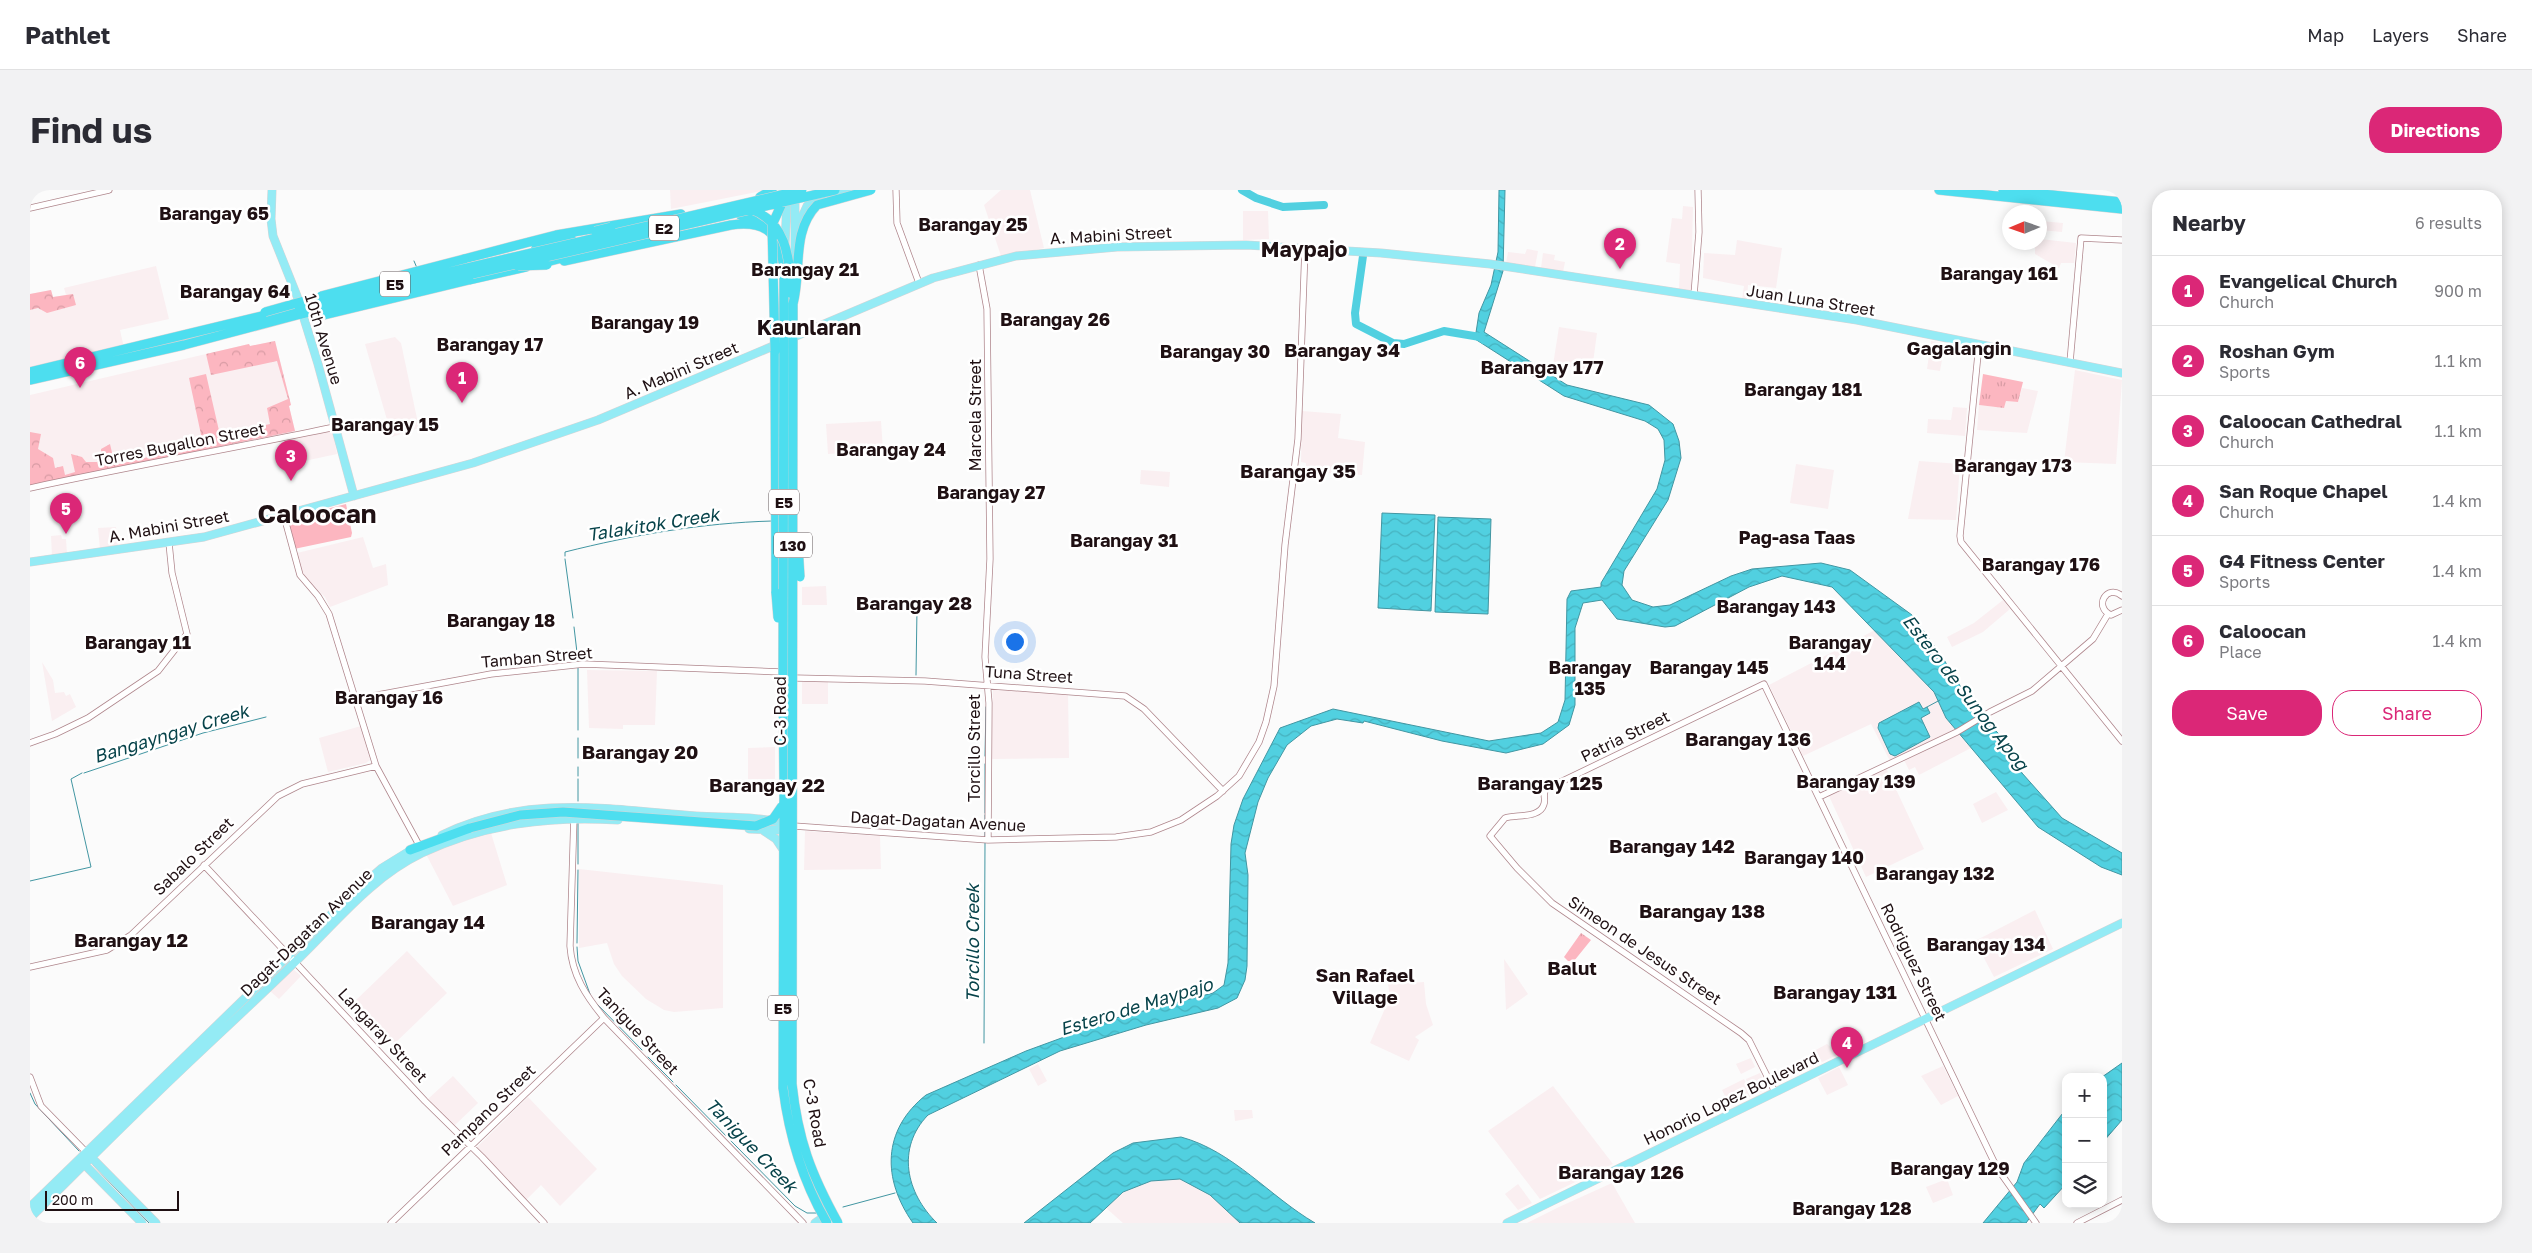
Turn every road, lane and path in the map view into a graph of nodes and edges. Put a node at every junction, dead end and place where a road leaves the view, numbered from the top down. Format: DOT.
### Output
graph roads {
  1 [pos="109,190"];
  2 [pos="272,190"];
  3 [pos="772,190"];
  4 [pos="791,190"];
  5 [pos="802,190"];
  6 [pos="835,190"];
  7 [pos="847,190"];
  8 [pos="871,190"];
  9 [pos="1698,190"];
  10 [pos="1939,190"];
  11 [pos="2003,190"];
  12 [pos="896,191"];
  13 [pos="822,196"];
  14 [pos="760,197"];
  15 [pos="2122,202"];
  16 [pos="791,203"];
  17 [pos="30,208"];
  18 [pos="2122,209"];
  19 [pos="686,214"];
  20 [pos="740,214"];
  21 [pos="689,227"];
  22 [pos="2122,240"];
  23 [pos="795,242"];
  24 [pos="1305,248"];
  25 [pos="492,265"];
  26 [pos="1495,265"];
  27 [pos="979,266"];
  28 [pos="784,267"];
  29 [pos="919,283"];
  30 [pos="1694,295"];
  31 [pos="793,304"];
  32 [pos="795,336"];
  33 [pos="183,341"];
  34 [pos="783,342"];
  35 [pos="1979,344"];
  36 [pos="2070,362"];
  37 [pos="30,372"];
  38 [pos="2122,373"];
  39 [pos="30,380"];
  40 [pos="335,427"];
  41 [pos="793,462"];
  42 [pos="30,488"];
  43 [pos="354,496"];
  44 [pos="284,516"];
  45 [pos="169,543"];
  46 [pos="30,562"];
  47 [pos="800,577"];
  48 [pos="2121,593"];
  49 [pos="2122,610"];
  50 [pos="2108,614"];
  51 [pos="2061,667"];
  52 [pos="782,672"];
  53 [pos="794,678"];
  54 [pos="783,684"];
  55 [pos="1764,684"];
  56 [pos="988,685"];
  57 [pos="356,699"];
  58 [pos="2122,741"];
  59 [pos="30,743"];
  60 [pos="376,766"];
  61 [pos="784,786"];
  62 [pos="1223,791"];
  63 [pos="1819,797"];
  64 [pos="574,806"];
  65 [pos="782,806"];
  66 [pos="571,820"];
  67 [pos="762,821"];
  68 [pos="782,826"];
  69 [pos="794,826"];
  70 [pos="761,830"];
  71 [pos="1490,836"];
  72 [pos="988,840"];
  73 [pos="419,845"];
  74 [pos="782,848"];
  75 [pos="410,850"];
  76 [pos="204,865"];
  77 [pos="2122,923"];
  78 [pos="321,930"];
  79 [pos="289,956"];
  80 [pos="295,963"];
  81 [pos="30,967"];
  82 [pos="604,1018"];
  83 [pos="1926,1018"];
  84 [pos="30,1077"];
  85 [pos="1775,1092"];
  86 [pos="470,1146"];
  87 [pos="85,1151"];
  88 [pos="79,1158"];
  89 [pos="92,1158"];
  90 [pos="85,1165"];
  91 [pos="813,1169"];
  92 [pos="800,1175"];
  93 [pos="2122,1200"];
  94 [pos="30,1207"];
  95 [pos="834,1212"];
  96 [pos="30,1218"];
  97 [pos="822,1222"];
  98 [pos="2035,1222"];
  99 [pos="142,1223"];
  100 [pos="156,1223"];
  101 [pos="391,1223"];
  102 [pos="544,1223"];
  103 [pos="803,1223"];
  104 [pos="839,1223"];
  105 [pos="1507,1223"];
  106 [pos="2077,1223"];
  1 -- 17 [label="street"];
  2 -- 40 [label="main road, 10th Avenue"];
  3 -- 14 [label="highway"];
  4 -- 14 [label="highway"];
  4 -- 16 [label="main road, C-3 Road / 130"];
  4 -- 54 [label="highway, bridge"];
  5 -- 25 [label="highway, E2, bridge"];
  6 -- 25 [label="highway, E2, bridge"];
  7 -- 13 [label="main road"];
  8 -- 31 [label="highway, bridge"];
  9 -- 30 [label="street"];
  10 -- 18 [label="highway"];
  11 -- 15 [label="highway"];
  12 -- 29 [label="street"];
  13 -- 16 [label="main road"];
  13 -- 23 [label="main road"];
  14 -- 19 [label="highway"];
  16 -- 20 [label="highway"];
  16 -- 23 [label="main road, C-3 Road / 130"];
  16 -- 28 [label="main road, C-3 Road / 130"];
  19 -- 21 [label="highway"];
  19 -- 33 [label="highway, bridge"];
  20 -- 21 [label="highway"];
  20 -- 28 [label="highway"];
  21 -- 33 [label="highway, bridge"];
  22 -- 36 [label="street"];
  23 -- 32 [label="main road, C-3 Road / 130"];
  24 -- 26 [label="main road, A. Mabini Street"];
  24 -- 27 [label="main road, A. Mabini Street"];
  24 -- 62 [label="street, Dagat-Dagatan Avenue"];
  25 -- 31 [label="highway, bridge"];
  25 -- 33 [label="highway, E5, bridge"];
  25 -- 54 [label="highway, E5, bridge"];
  26 -- 30 [label="main road, Juan Luna Street"];
  27 -- 29 [label="main road, A. Mabini Street"];
  27 -- 56 [label="street, Marcela Street"];
  28 -- 34 [label="main road, C-3 Road / 130"];
  29 -- 32 [label="main road, A. Mabini Street"];
  30 -- 35 [label="main road, Juan Luna Street"];
  31 -- 41 [label="highway, E5, bridge"];
  32 -- 34 [label="main road, A. Mabini Street"];
  32 -- 53 [label="main road, C-3 Road / 130"];
  33 -- 37 [label="highway, E5"];
  33 -- 39 [label="highway, E5"];
  34 -- 43 [label="main road, A. Mabini Street"];
  34 -- 52 [label="main road, C-3 Road / 130"];
  35 -- 36 [label="main road, Juan Luna Street"];
  35 -- 51 [label="street"];
  36 -- 38 [label="main road, Juan Luna Street"];
  40 -- 42 [label="street, Torres Bugallon Street"];
  40 -- 43 [label="main road, 10th Avenue"];
  41 -- 47 [label="highway, bridge"];
  41 -- 104 [label="highway, E5, bridge"];
  43 -- 44 [label="main road, A. Mabini Street"];
  44 -- 45 [label="main road, A. Mabini Street"];
  44 -- 57 [label="street"];
  45 -- 46 [label="main road, A. Mabini Street"];
  45 -- 59 [label="street"];
  48 -- 50 [label="street"];
  49 -- 50 [label="street"];
  50 -- 51 [label="street"];
  51 -- 58 [label="street"];
  51 -- 63 [label="street"];
  52 -- 57 [label="street, Tamban Street"];
  52 -- 65 [label="main road, C-3 Road / 130"];
  53 -- 56 [label="street, Tuna Street"];
  53 -- 69 [label="main road, C-3 Road / 130"];
  54 -- 61 [label="highway, E5"];
  55 -- 63 [label="street, Rodriguez Street"];
  55 -- 71 [label="street, Patria Street"];
  56 -- 62 [label="street, Tuna Street"];
  56 -- 72 [label="street, Torcillo Street"];
  57 -- 60 [label="street"];
  60 -- 73 [label="street"];
  60 -- 76 [label="street, Sabalo Street"];
  61 -- 75 [label="highway, bridge"];
  61 -- 97 [label="highway, E5, bridge"];
  62 -- 72 [label="street, Dagat-Dagatan Avenue"];
  63 -- 83 [label="street, Rodriguez Street"];
  64 -- 66 [label="street, Tanigue Street"];
  64 -- 67 [label="main road, Dagat-Dagatan Avenue"];
  64 -- 73 [label="main road, Dagat-Dagatan Avenue"];
  65 -- 67 [label="main road"];
  65 -- 68 [label="main road, C-3 Road / 130"];
  66 -- 70 [label="main road, Dagat-Dagatan Avenue"];
  66 -- 78 [label="main road, Dagat-Dagatan Avenue"];
  66 -- 82 [label="street, Tanigue Street"];
  67 -- 68 [label="main road, Dagat-Dagatan Avenue"];
  68 -- 69 [label="main road, Dagat-Dagatan Avenue"];
  68 -- 70 [label="main road, Dagat-Dagatan Avenue"];
  68 -- 74 [label="main road, C-3 Road / 130"];
  69 -- 72 [label="street, Dagat-Dagatan Avenue"];
  69 -- 91 [label="main road, C-3 Road / 130"];
  70 -- 74 [label="main road"];
  71 -- 85 [label="street, Simeon de Jesus Street"];
  73 -- 75 [label="main road, Dagat-Dagatan Avenue"];
  74 -- 92 [label="main road, C-3 Road / 130"];
  75 -- 78 [label="main road, Dagat-Dagatan Avenue"];
  76 -- 79 [label="street, Langaray Street"];
  76 -- 81 [label="street, Sabalo Street"];
  77 -- 83 [label="main road, Honorio Lopez Boulevard"];
  78 -- 79 [label="main road, Dagat-Dagatan Avenue"];
  78 -- 80 [label="main road, Dagat-Dagatan Avenue"];
  79 -- 80 [label="street, Langaray Street"];
  79 -- 87 [label="main road, Dagat-Dagatan Avenue"];
  80 -- 86 [label="street, Langaray Street"];
  80 -- 89 [label="main road, Dagat-Dagatan Avenue"];
  82 -- 86 [label="street, Pampano Street"];
  82 -- 103 [label="street, Tanigue Street"];
  83 -- 85 [label="main road, Honorio Lopez Boulevard"];
  83 -- 98 [label="street, Rodriguez Street"];
  84 -- 87 [label="street"];
  85 -- 105 [label="main road, Honorio Lopez Boulevard"];
  86 -- 101 [label="street, Pampano Street"];
  86 -- 102 [label="street, Langaray Street"];
  87 -- 88 [label="main road, Dagat-Dagatan Avenue"];
  87 -- 89 [label="main road"];
  88 -- 90 [label="main road"];
  88 -- 94 [label="main road, Dagat-Dagatan Avenue"];
  89 -- 90 [label="main road, Dagat-Dagatan Avenue"];
  89 -- 100 [label="main road"];
  90 -- 96 [label="main road, Dagat-Dagatan Avenue"];
  90 -- 99 [label="main road"];
  91 -- 92 [label="main road"];
  91 -- 95 [label="main road, C-3 Road / 130"];
  92 -- 97 [label="main road, C-3 Road / 130"];
  93 -- 106 [label="street"];
  95 -- 97 [label="main road"];
  95 -- 104 [label="main road, C-3 Road / 130"];
}
